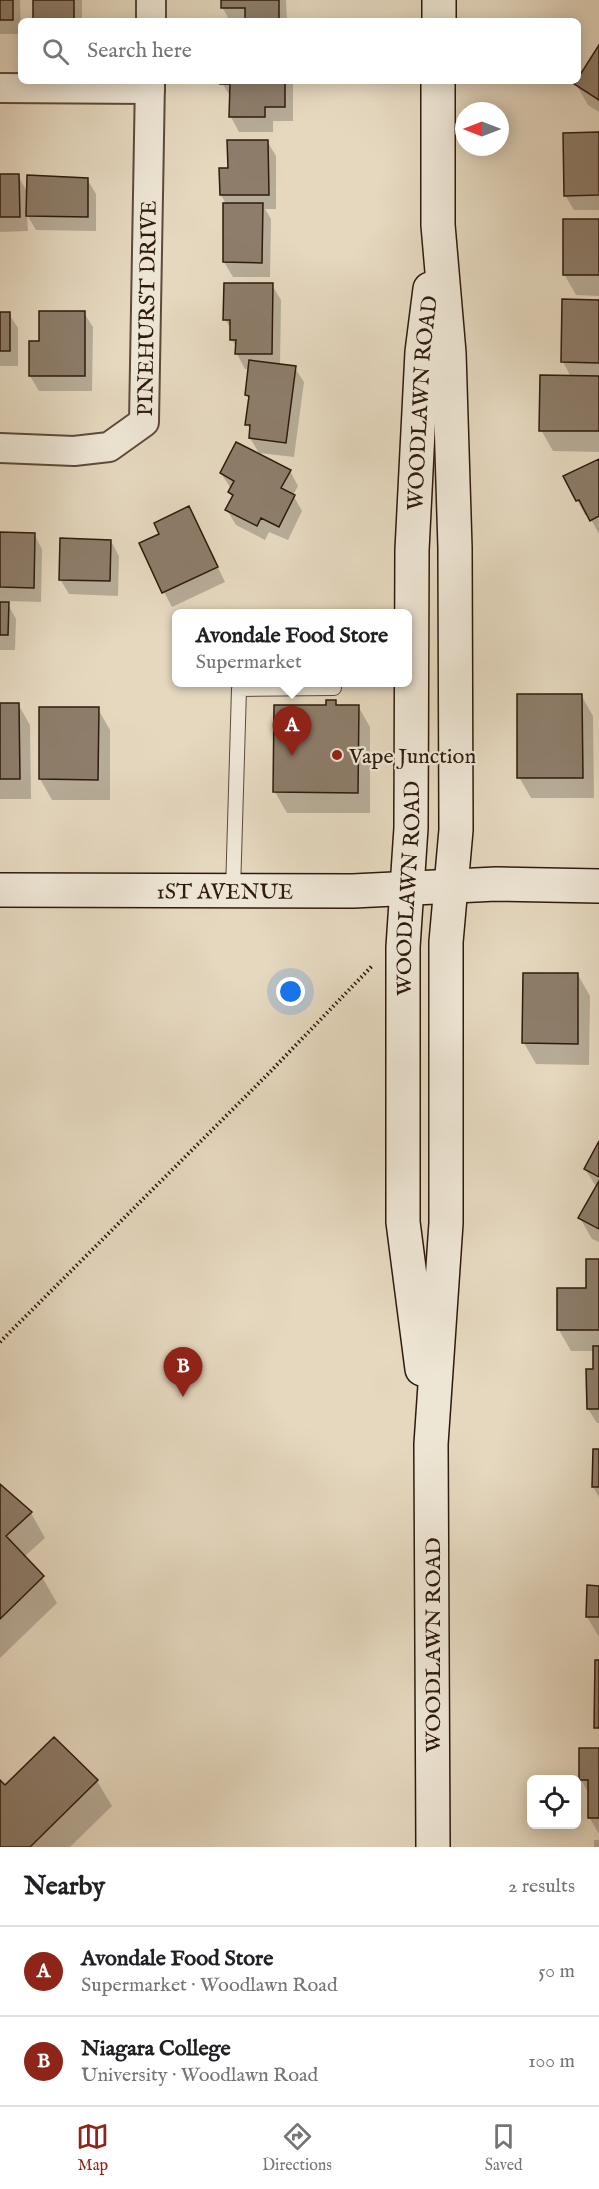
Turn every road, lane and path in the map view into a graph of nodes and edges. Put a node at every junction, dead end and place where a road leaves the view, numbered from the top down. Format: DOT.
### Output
graph roads {
  1 [pos="151,0"];
  2 [pos="439,0"];
  3 [pos="151,18"];
  4 [pos="439,18"];
  5 [pos="438,84"];
  6 [pos="150,85"];
  7 [pos="0,88"];
  8 [pos="438,225"];
  9 [pos="0,448"];
  10 [pos="412,609"];
  11 [pos="412,687"];
  12 [pos="334,688"];
  13 [pos="451,886"];
  14 [pos="599,886"];
  15 [pos="407,889"];
  16 [pos="0,890"];
  17 [pos="233,891"];
  18 [pos="374,964"];
  19 [pos="0,1342"];
  20 [pos="431,1443"];
  21 [pos="433,1847"];
  1 -- 3 [label="street"];
  2 -- 4 [label="main road"];
  5 -- 8 [label="main road, WOODLAWN ROAD"];
  6 -- 7 [label="street"];
  6 -- 9 [label="street, PINEHURST DRIVE"];
  8 -- 10 [label="main road, WOODLAWN ROAD"];
  8 -- 13 [label="main road, WOODLAWN ROAD"];
  11 -- 15 [label="main road, WOODLAWN ROAD"];
  12 -- 17 [label="lane"];
  13 -- 14 [label="main road, 1ST AVENUE"];
  13 -- 15 [label="main road, 1ST AVENUE"];
  13 -- 20 [label="main road, WOODLAWN ROAD"];
  15 -- 17 [label="main road, 1ST AVENUE"];
  15 -- 20 [label="main road, WOODLAWN ROAD"];
  16 -- 17 [label="main road, 1ST AVENUE"];
  18 -- 19 [label="path"];
  20 -- 21 [label="main road, WOODLAWN ROAD"];
}
